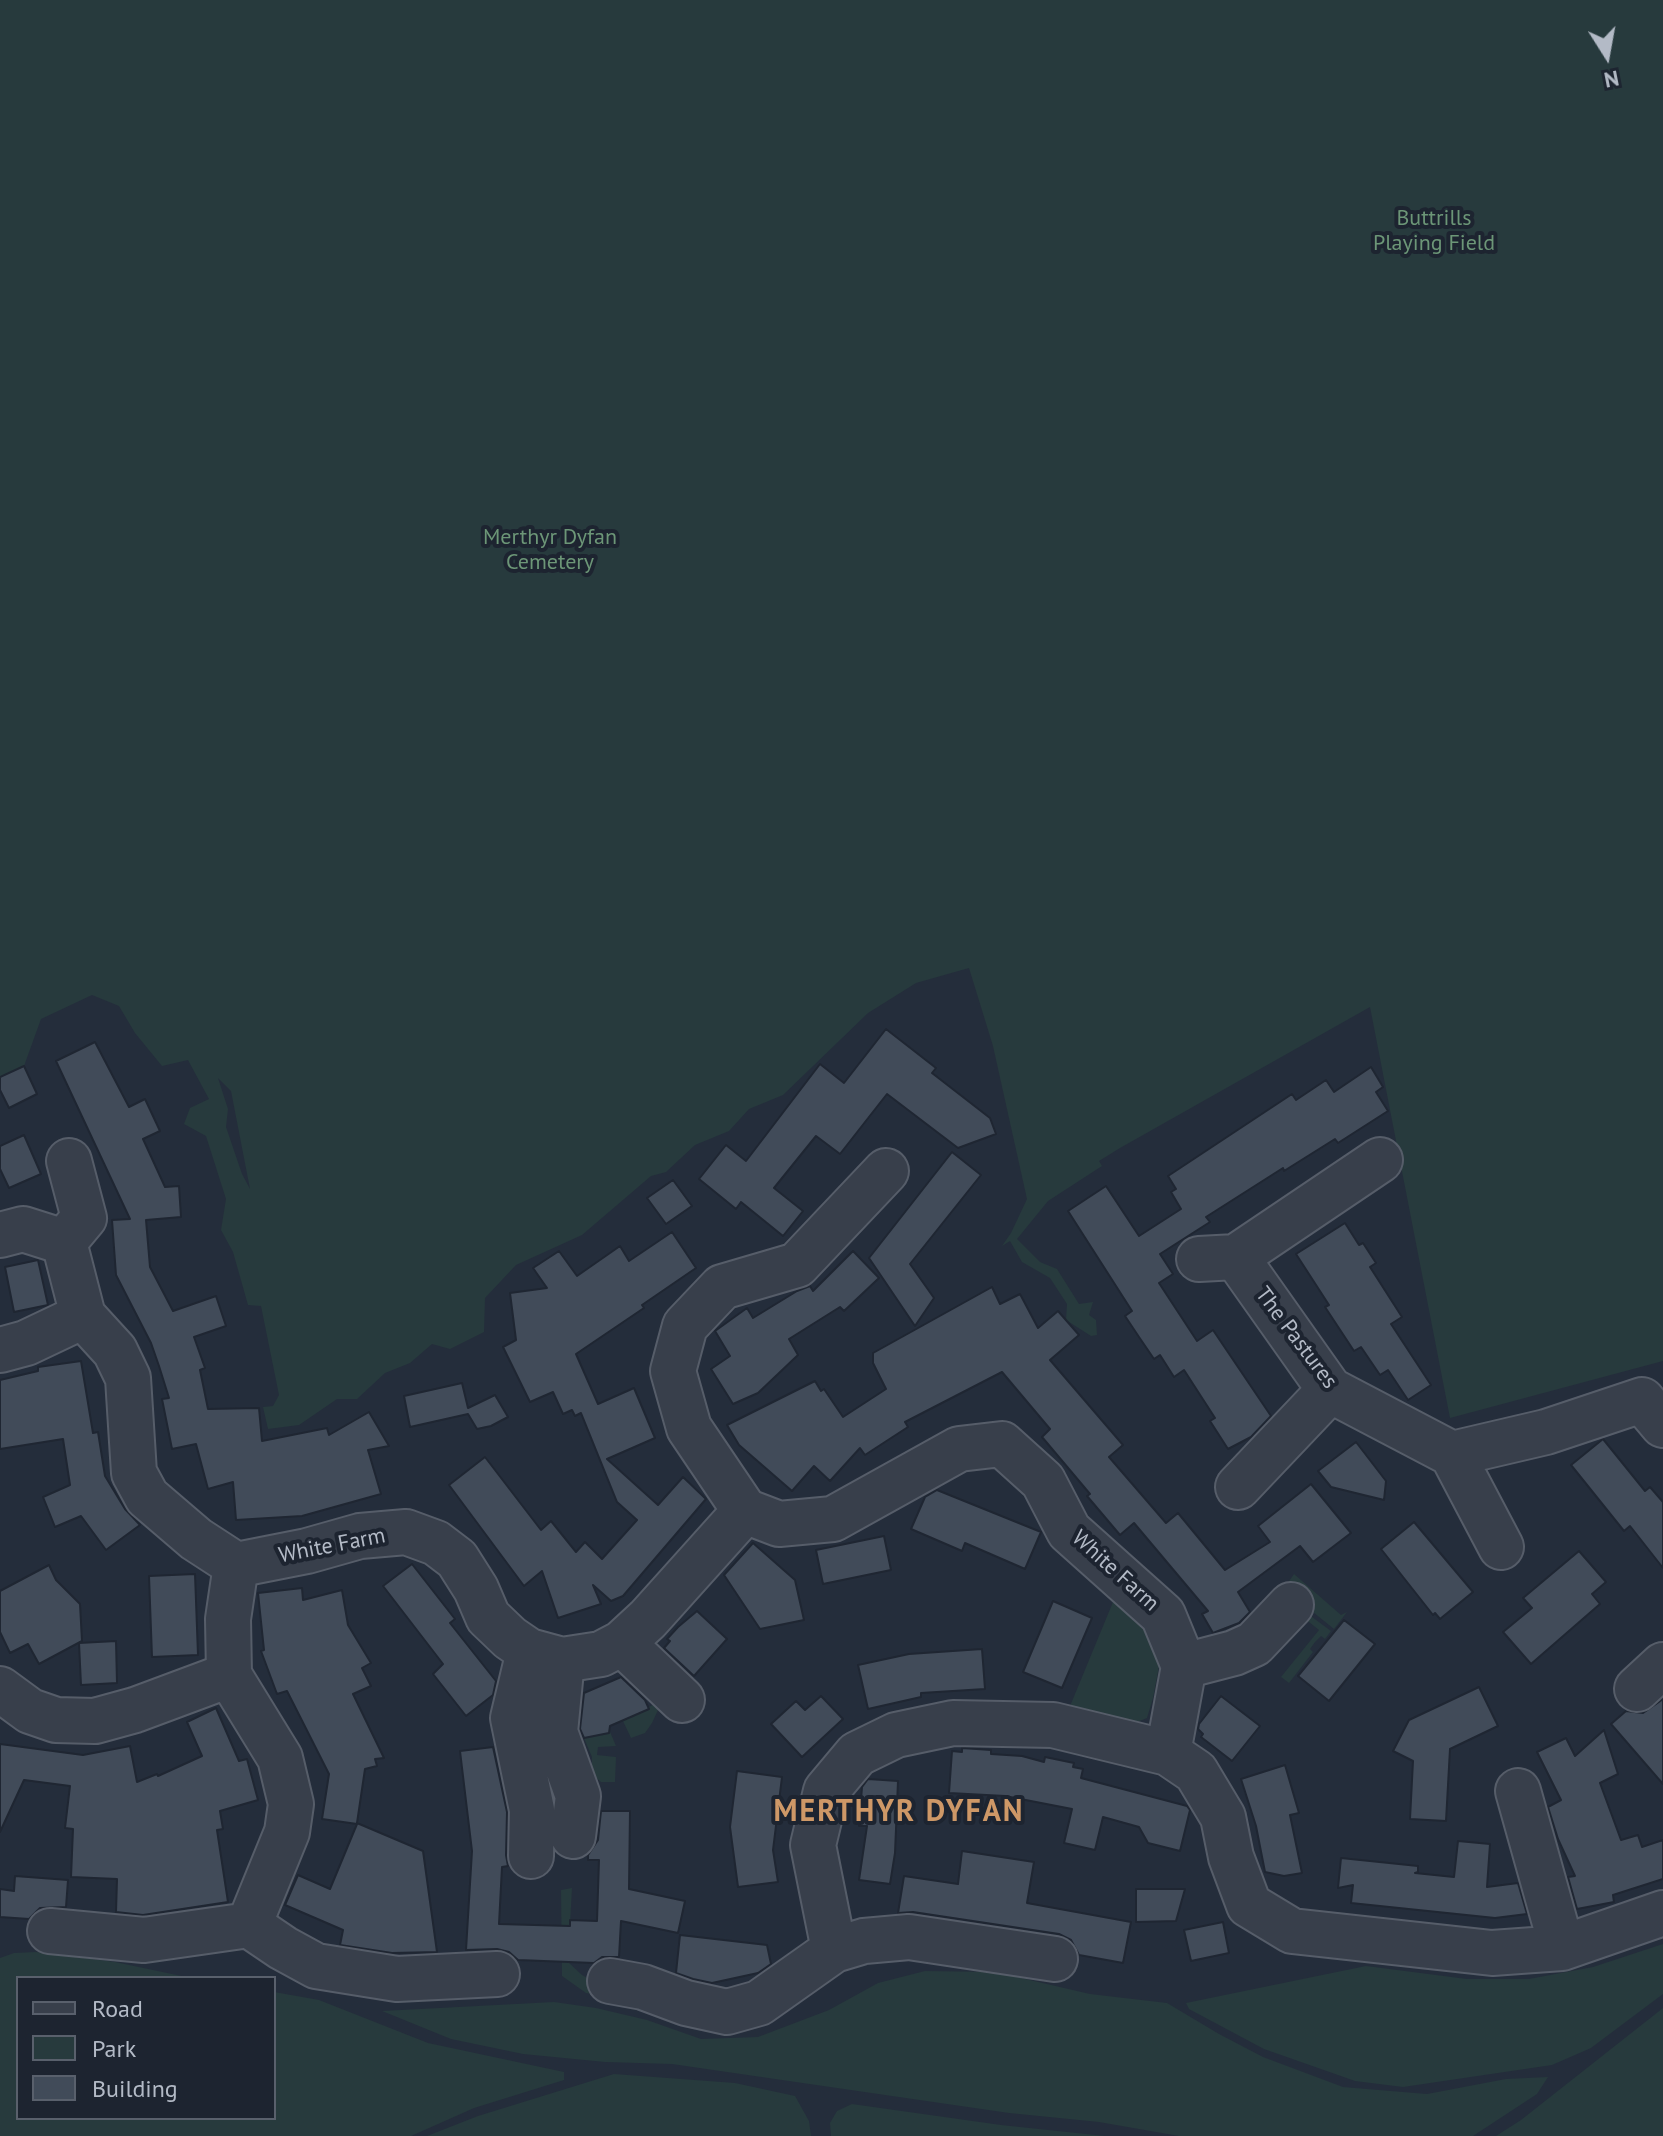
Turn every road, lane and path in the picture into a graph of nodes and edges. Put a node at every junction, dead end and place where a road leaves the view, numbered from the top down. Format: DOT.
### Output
graph roads {
  1 [pos="1380,1160"];
  2 [pos="69,1161"];
  3 [pos="886,1171"];
  4 [pos="0,1235"];
  5 [pos="64,1242"];
  6 [pos="83,1316"];
  7 [pos="0,1350"];
  8 [pos="1330,1390"];
  9 [pos="1663,1425"];
  10 [pos="1452,1454"];
  11 [pos="1238,1487"];
  12 [pos="745,1511"];
  13 [pos="1501,1547"];
  14 [pos="236,1565"];
  15 [pos="1291,1605"];
  16 [pos="622,1643"];
  17 [pos="545,1656"];
  18 [pos="1184,1666"];
  19 [pos="229,1675"];
  20 [pos="0,1689"];
  21 [pos="682,1700"];
  22 [pos="1168,1753"];
  23 [pos="1518,1791"];
  24 [pos="573,1836"];
  25 [pos="531,1856"];
  26 [pos="1663,1913"];
  27 [pos="249,1925"];
  28 [pos="50,1931"];
  29 [pos="1562,1948"];
  30 [pos="834,1950"];
  31 [pos="1055,1959"];
  32 [pos="497,1974"];
  33 [pos="610,1981"];
  1 -- 8 [label="street, The Pastures"];
  2 -- 5 [label="street"];
  3 -- 12 [label="street"];
  4 -- 5 [label="street"];
  5 -- 6 [label="street"];
  6 -- 7 [label="street"];
  6 -- 14 [label="street"];
  8 -- 10 [label="street, The Pastures"];
  8 -- 11 [label="street"];
  9 -- 10 [label="street"];
  10 -- 13 [label="street"];
  12 -- 16 [label="street"];
  12 -- 18 [label="street, White Farm"];
  14 -- 17 [label="street, White Farm"];
  14 -- 19 [label="street"];
  15 -- 18 [label="street"];
  16 -- 17 [label="street"];
  16 -- 21 [label="street"];
  17 -- 24 [label="street"];
  17 -- 25 [label="street"];
  18 -- 22 [label="street"];
  19 -- 20 [label="street"];
  19 -- 27 [label="street"];
  22 -- 29 [label="street"];
  22 -- 30 [label="street"];
  23 -- 29 [label="street"];
  26 -- 29 [label="street"];
  27 -- 28 [label="street"];
  27 -- 32 [label="street"];
  30 -- 31 [label="street"];
  30 -- 33 [label="street"];
}
